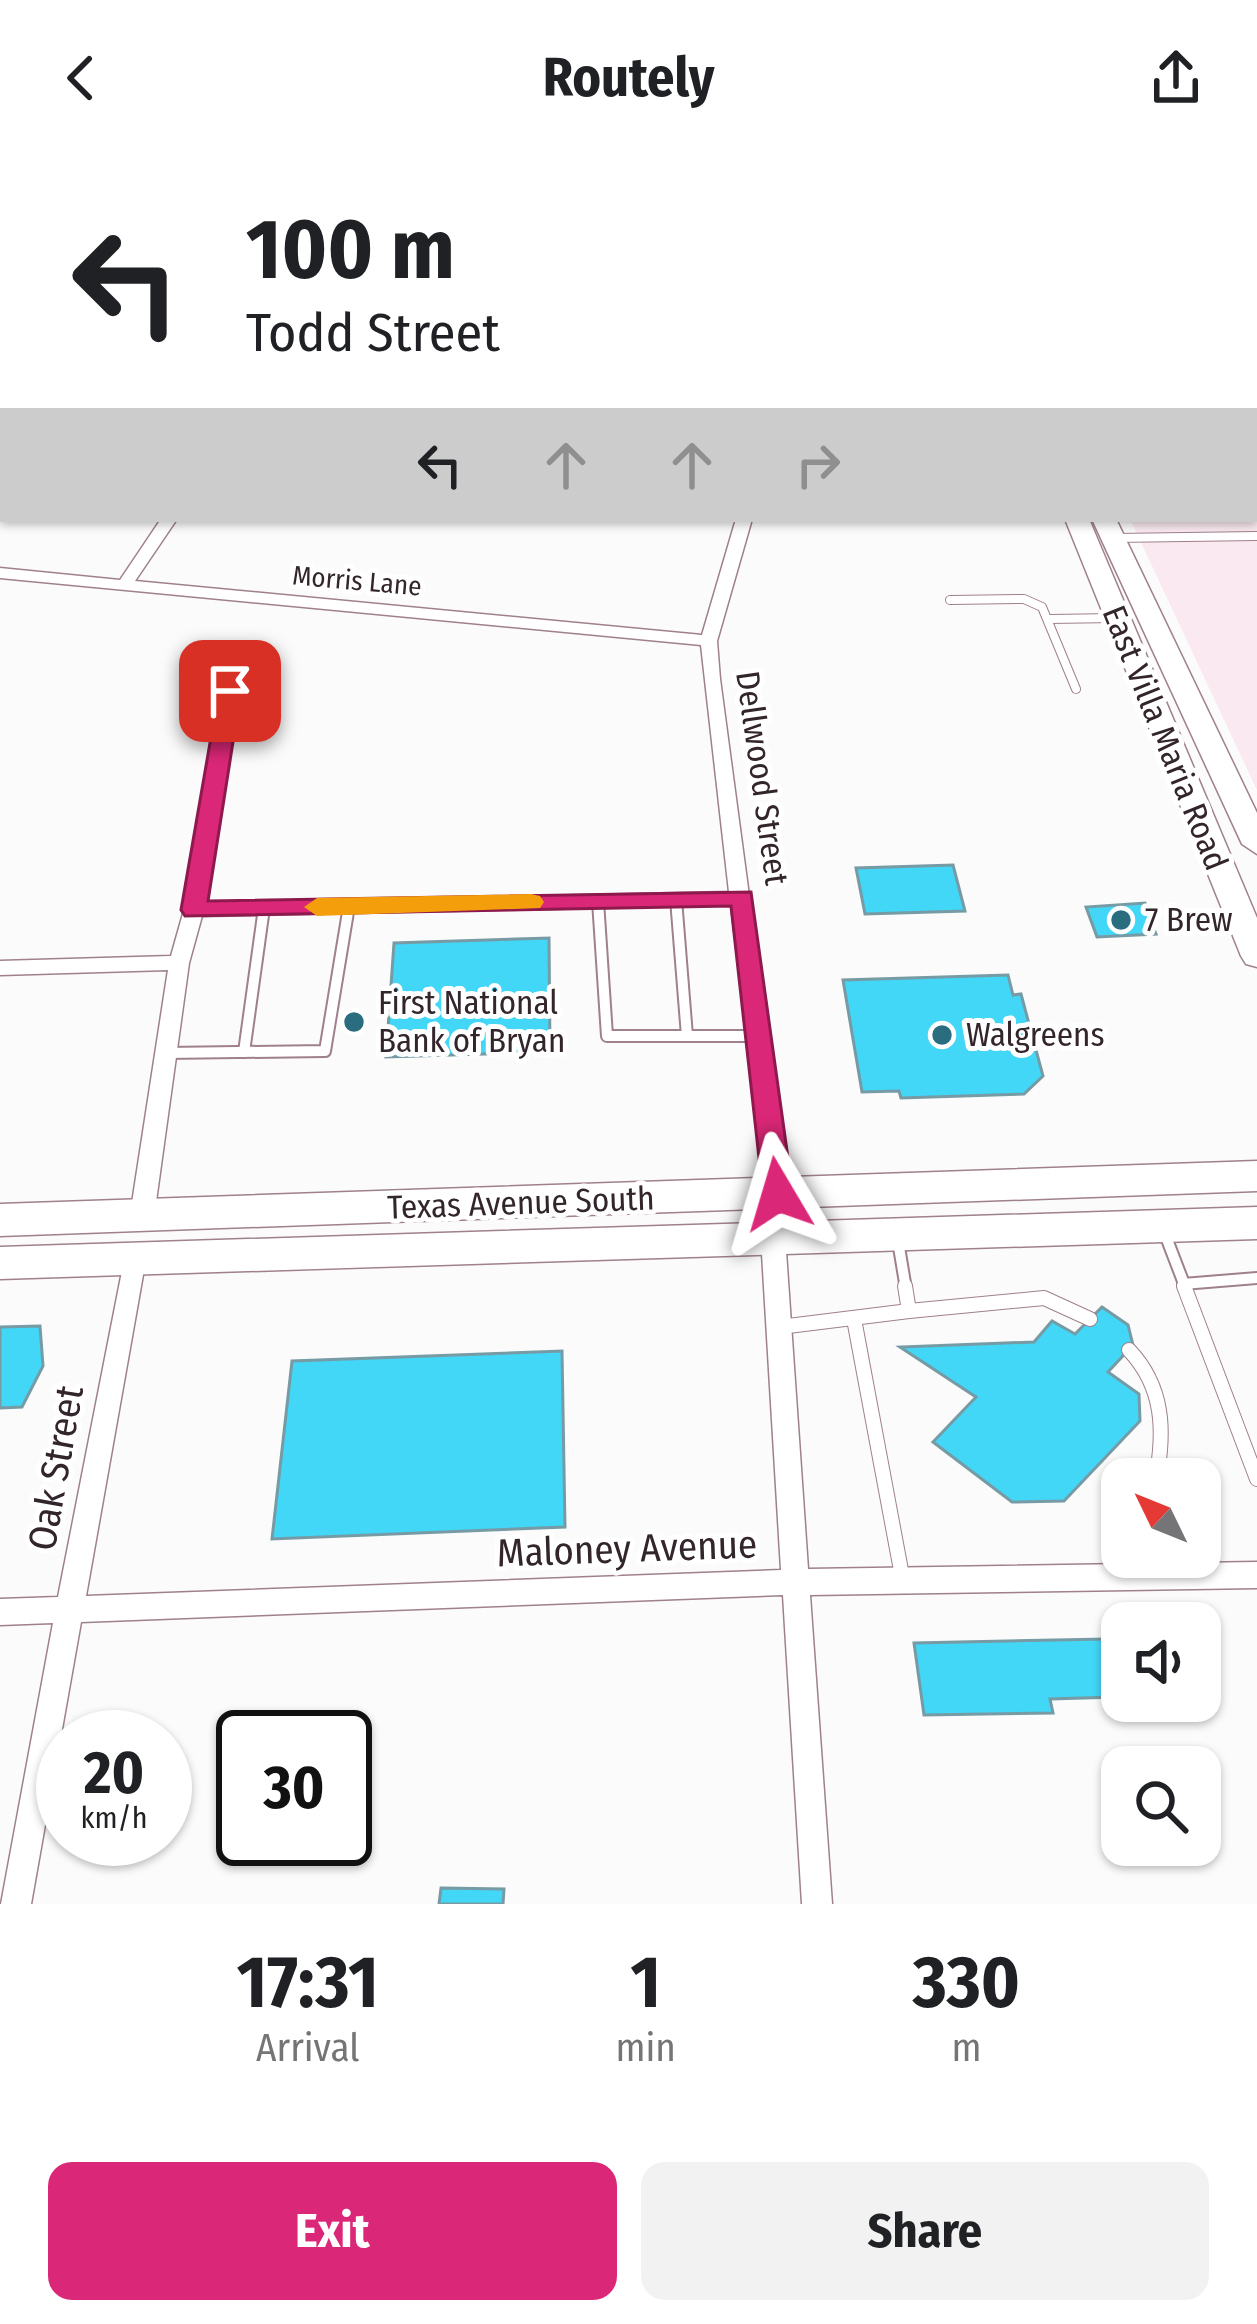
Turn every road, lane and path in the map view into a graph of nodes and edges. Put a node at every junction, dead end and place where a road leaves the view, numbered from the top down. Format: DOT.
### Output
graph roads {
  1 [pos="167,522"];
  2 [pos="743,522"];
  3 [pos="1078,522"];
  4 [pos="1108,528"];
  5 [pos="1257,536"];
  6 [pos="0,573"];
  7 [pos="124,586"];
  8 [pos="950,600"];
  9 [pos="1114,618"];
  10 [pos="1050,619"];
  11 [pos="709,640"];
  12 [pos="1076,689"];
  13 [pos="230,691"];
  14 [pos="1249,813"];
  15 [pos="1257,844"];
  16 [pos="742,898"];
  17 [pos="676,899"];
  18 [pos="598,901"];
  19 [pos="349,906"];
  20 [pos="264,908"];
  21 [pos="194,910"];
  22 [pos="1257,956"];
  23 [pos="178,963"];
  24 [pos="0,968"];
  25 [pos="687,1036"];
  26 [pos="759,1036"];
  27 [pos="244,1052"];
  28 [pos="166,1053"];
  29 [pos="1257,1176"];
  30 [pos="778,1194"];
  31 [pos="142,1216"];
  32 [pos="0,1220"];
  33 [pos="1257,1223"];
  34 [pos="1162,1227"];
  35 [pos="896,1232"];
  36 [pos="773,1237"];
  37 [pos="134,1258"];
  38 [pos="0,1263"];
  39 [pos="1257,1279"];
  40 [pos="1184,1284"];
  41 [pos="909,1311"];
  42 [pos="1090,1318"];
  43 [pos="854,1319"];
  44 [pos="780,1327"];
  45 [pos="1129,1350"];
  46 [pos="1161,1458"];
  47 [pos="1257,1479"];
  48 [pos="1101,1570"];
  49 [pos="1221,1572"];
  50 [pos="1257,1575"];
  51 [pos="903,1580"];
  52 [pos="798,1582"];
  53 [pos="70,1609"];
  54 [pos="0,1612"];
  55 [pos="16,1904"];
  56 [pos="818,1904"];
  1 -- 7 [label="street"];
  2 -- 11 [label="street, Dellwood Street"];
  3 -- 9 [label="main road, East Villa Maria Road"];
  4 -- 5 [label="lane"];
  4 -- 14 [label="main road, East Villa Maria Road"];
  6 -- 7 [label="street, Morris Lane"];
  7 -- 11 [label="street, Morris Lane"];
  8 -- 10 [label="lane"];
  9 -- 10 [label="lane"];
  9 -- 22 [label="main road, East Villa Maria Road"];
  10 -- 12 [label="lane"];
  11 -- 16 [label="street, Dellwood Street"];
  13 -- 21 [label="street"];
  14 -- 15 [label="main road, East Villa Maria Road"];
  16 -- 17 [label="street"];
  16 -- 26 [label="street, Dellwood Street"];
  17 -- 18 [label="street"];
  17 -- 25 [label="lane"];
  18 -- 19 [label="street"];
  18 -- 25 [label="lane"];
  19 -- 20 [label="street"];
  19 -- 27 [label="lane"];
  20 -- 21 [label="street"];
  20 -- 27 [label="lane"];
  21 -- 23 [label="street"];
  23 -- 24 [label="street"];
  23 -- 28 [label="street"];
  25 -- 26 [label="lane"];
  26 -- 30 [label="street, Dellwood Street"];
  27 -- 28 [label="lane"];
  28 -- 31 [label="street"];
  29 -- 30 [label="main road, Texas Avenue South"];
  30 -- 31 [label="main road, Texas Avenue South"];
  31 -- 32 [label="main road, Texas Avenue South"];
  33 -- 34 [label="main road, Texas Avenue South"];
  34 -- 35 [label="main road, Texas Avenue South"];
  34 -- 40 [label="lane"];
  35 -- 36 [label="main road, Texas Avenue South"];
  35 -- 41 [label="lane"];
  36 -- 37 [label="main road, Texas Avenue South"];
  36 -- 44 [label="street"];
  37 -- 38 [label="main road, Texas Avenue South"];
  37 -- 53 [label="street, Oak Street"];
  39 -- 40 [label="lane"];
  40 -- 47 [label="lane"];
  41 -- 42 [label="lane"];
  41 -- 43 [label="lane"];
  43 -- 44 [label="lane"];
  43 -- 51 [label="lane"];
  44 -- 52 [label="street"];
  45 -- 46 [label="lane"];
  48 -- 51 [label="street, Maloney Avenue"];
  49 -- 50 [label="street, Maloney Avenue"];
  51 -- 52 [label="street, Maloney Avenue"];
  52 -- 53 [label="street, Maloney Avenue"];
  52 -- 56 [label="street"];
  53 -- 54 [label="street, Maloney Avenue"];
  53 -- 55 [label="street, Oak Street"];
}
